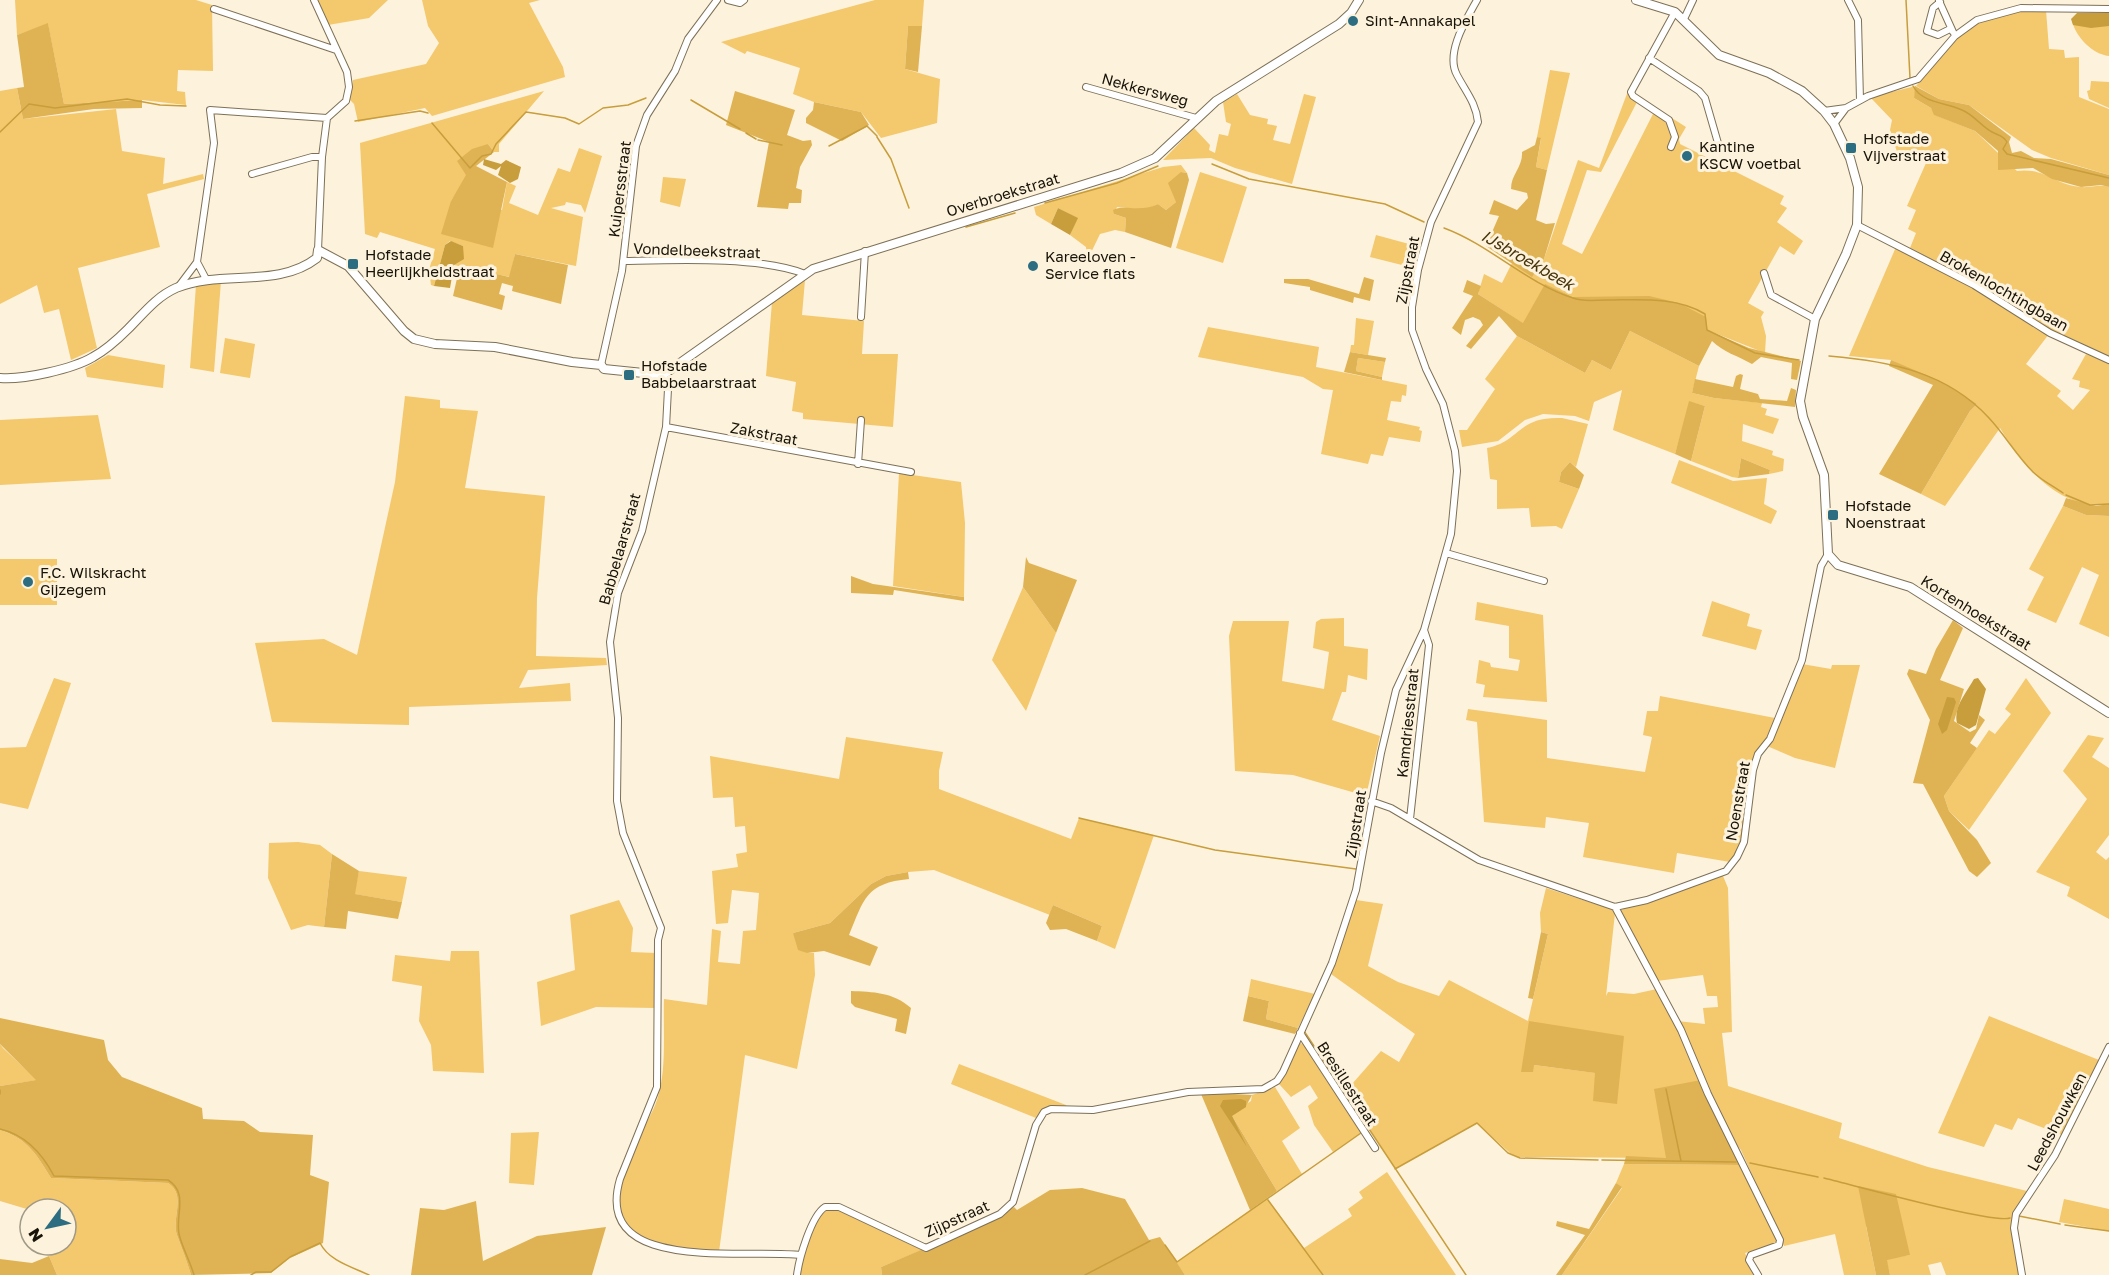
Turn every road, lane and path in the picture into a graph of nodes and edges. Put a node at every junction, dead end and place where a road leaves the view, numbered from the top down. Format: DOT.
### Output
graph roads {
  1 [pos="314,0"];
  2 [pos="717,0"];
  3 [pos="728,0"];
  4 [pos="744,0"];
  5 [pos="1359,0"];
  6 [pos="1477,0"];
  7 [pos="1636,0"];
  8 [pos="1693,0"];
  9 [pos="1848,0"];
  10 [pos="1931,0"];
  11 [pos="1939,1"];
  12 [pos="214,9"];
  13 [pos="2109,9"];
  14 [pos="1675,12"];
  15 [pos="1684,19"];
  16 [pos="1950,29"];
  17 [pos="1955,36"];
  18 [pos="336,50"];
  19 [pos="1649,58"];
  20 [pos="1086,87"];
  21 [pos="1860,100"];
  22 [pos="1846,108"];
  23 [pos="1824,111"];
  24 [pos="327,118"];
  25 [pos="1196,118"];
  26 [pos="1834,124"];
  27 [pos="1671,147"];
  28 [pos="1720,150"];
  29 [pos="322,157"];
  30 [pos="252,174"];
  31 [pos="1857,225"];
  32 [pos="318,250"];
  33 [pos="865,251"];
  34 [pos="623,261"];
  35 [pos="197,262"];
  36 [pos="1764,273"];
  37 [pos="805,274"];
  38 [pos="206,279"];
  39 [pos="178,287"];
  40 [pos="861,317"];
  41 [pos="1815,319"];
  42 [pos="2109,360"];
  43 [pos="601,365"];
  44 [pos="663,375"];
  45 [pos="0,378"];
  46 [pos="861,420"];
  47 [pos="666,427"];
  48 [pos="858,464"];
  49 [pos="911,472"];
  50 [pos="1446,553"];
  51 [pos="1828,554"];
  52 [pos="1544,581"];
  53 [pos="1424,630"];
  54 [pos="2109,713"];
  55 [pos="1371,801"];
  56 [pos="1410,819"];
  57 [pos="1615,907"];
  58 [pos="1300,1033"];
  59 [pos="2109,1047"];
  60 [pos="1375,1148"];
  61 [pos="801,1255"];
  62 [pos="797,1275"];
  63 [pos="1758,1275"];
  64 [pos="2022,1275"];
  1 -- 18 [label="street"];
  2 -- 34 [label="street, Kuipersstraat"];
  3 -- 4 [label="street"];
  5 -- 25 [label="street, Overbroekstraat"];
  6 -- 50 [label="street, Zijpstraat"];
  7 -- 14 [label="street"];
  8 -- 15 [label="street"];
  9 -- 21 [label="street"];
  10 -- 11 [label="street"];
  11 -- 16 [label="street"];
  11 -- 16 [label="street"];
  12 -- 18 [label="street"];
  13 -- 17 [label="street"];
  14 -- 15 [label="street"];
  14 -- 19 [label="street"];
  15 -- 23 [label="street"];
  16 -- 17 [label="street"];
  17 -- 21 [label="street"];
  18 -- 24 [label="street"];
  19 -- 27 [label="street"];
  19 -- 28 [label="street"];
  20 -- 25 [label="street, Nekkersweg"];
  21 -- 22 [label="street"];
  22 -- 23 [label="street"];
  22 -- 26 [label="street"];
  23 -- 26 [label="street"];
  24 -- 29 [label="street"];
  24 -- 35 [label="street"];
  25 -- 33 [label="street, Overbroekstraat"];
  26 -- 31 [label="street"];
  29 -- 30 [label="street"];
  29 -- 32 [label="street"];
  31 -- 41 [label="street"];
  31 -- 42 [label="street, Brokenlochtingbaan"];
  32 -- 38 [label="street"];
  32 -- 43 [label="street"];
  33 -- 37 [label="street, Overbroekstraat"];
  33 -- 40 [label="street"];
  34 -- 37 [label="street, Vondelbeekstraat"];
  34 -- 43 [label="street, Kuipersstraat"];
  35 -- 38 [label="street"];
  35 -- 39 [label="street"];
  36 -- 41 [label="street"];
  37 -- 44 [label="street, Overbroekstraat"];
  38 -- 39 [label="street"];
  39 -- 45 [label="street"];
  41 -- 51 [label="street"];
  43 -- 44 [label="street"];
  44 -- 47 [label="street, Babbelaarstraat"];
  46 -- 48 [label="street"];
  47 -- 48 [label="street, Zakstraat"];
  47 -- 61 [label="street, Babbelaarstraat"];
  48 -- 49 [label="street, Zakstraat"];
  50 -- 52 [label="street"];
  50 -- 53 [label="street, Zijpstraat"];
  51 -- 54 [label="street, Kortenhoekstraat"];
  51 -- 57 [label="street, Noenstraat"];
  53 -- 55 [label="street, Zijpstraat"];
  53 -- 56 [label="street, Kamdriesstraat"];
  55 -- 56 [label="street"];
  55 -- 58 [label="street, Zijpstraat"];
  56 -- 57 [label="street"];
  57 -- 63 [label="street"];
  58 -- 60 [label="street, Bresillestraat"];
  58 -- 61 [label="street, Zijpstraat"];
  59 -- 64 [label="street, Leedshouwken"];
  61 -- 62 [label="street"];
}
